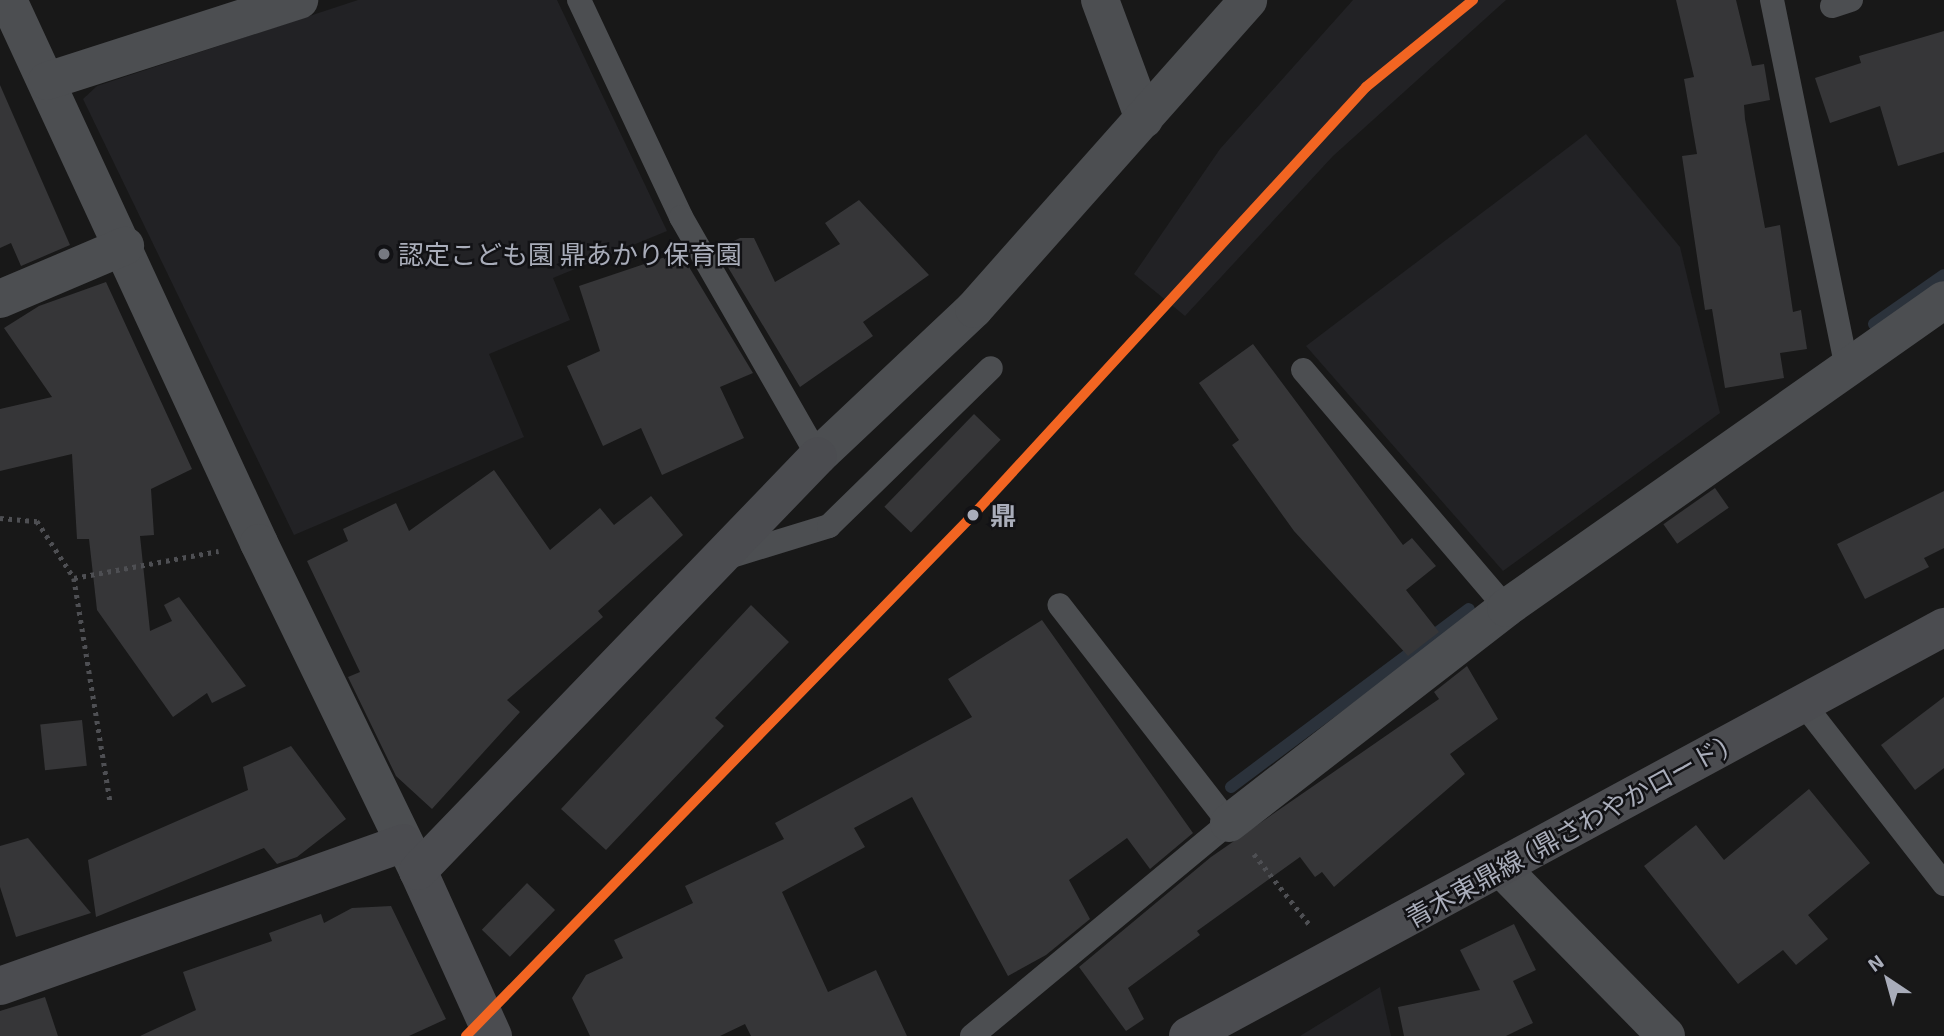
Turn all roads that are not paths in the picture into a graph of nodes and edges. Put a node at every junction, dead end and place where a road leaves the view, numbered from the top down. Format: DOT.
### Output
graph roads {
  1 [pos="8,0"];
  2 [pos="299,0"];
  3 [pos="579,0"];
  4 [pos="1100,0"];
  5 [pos="1248,0"];
  6 [pos="1772,0"];
  7 [pos="47,81"];
  8 [pos="1144,119"];
  9 [pos="125,246"];
  10 [pos="0,299"];
  11 [pos="1944,300"];
  12 [pos="1847,367"];
  13 [pos="991,368"];
  14 [pos="1303,370"];
  15 [pos="818,456"];
  16 [pos="718,560"];
  17 [pos="1059,605"];
  18 [pos="1506,608"];
  19 [pos="1944,627"];
  20 [pos="1802,702"];
  21 [pos="1229,823"];
  22 [pos="411,857"];
  23 [pos="1502,869"];
  24 [pos="1944,884"];
  25 [pos="0,986"];
  26 [pos="493,1036"];
  27 [pos="972,1036"];
  28 [pos="1188,1036"];
  29 [pos="1666,1036"];
  1 -- 7 [label="street"];
  2 -- 7 [label="street"];
  3 -- 15 [label="lane"];
  4 -- 8 [label="street"];
  5 -- 8 [label="street"];
  6 -- 12 [label="lane"];
  7 -- 9 [label="street"];
  8 -- 15 [label="street"];
  9 -- 10 [label="street"];
  9 -- 22 [label="street"];
  11 -- 12 [label="street"];
  12 -- 18 [label="street"];
  13 -- 16 [label="lane"];
  14 -- 18 [label="lane"];
  15 -- 16 [label="street"];
  16 -- 22 [label="street"];
  17 -- 21 [label="lane"];
  18 -- 21 [label="street"];
  19 -- 20 [label="street, 青木東鼎線 (鼎さわやかロード)"];
  20 -- 23 [label="street, 青木東鼎線 (鼎さわやかロード)"];
  20 -- 24 [label="lane"];
  21 -- 27 [label="lane"];
  22 -- 25 [label="street"];
  22 -- 26 [label="street"];
  23 -- 28 [label="street, 青木東鼎線 (鼎さわやかロード)"];
  23 -- 29 [label="street"];
}
